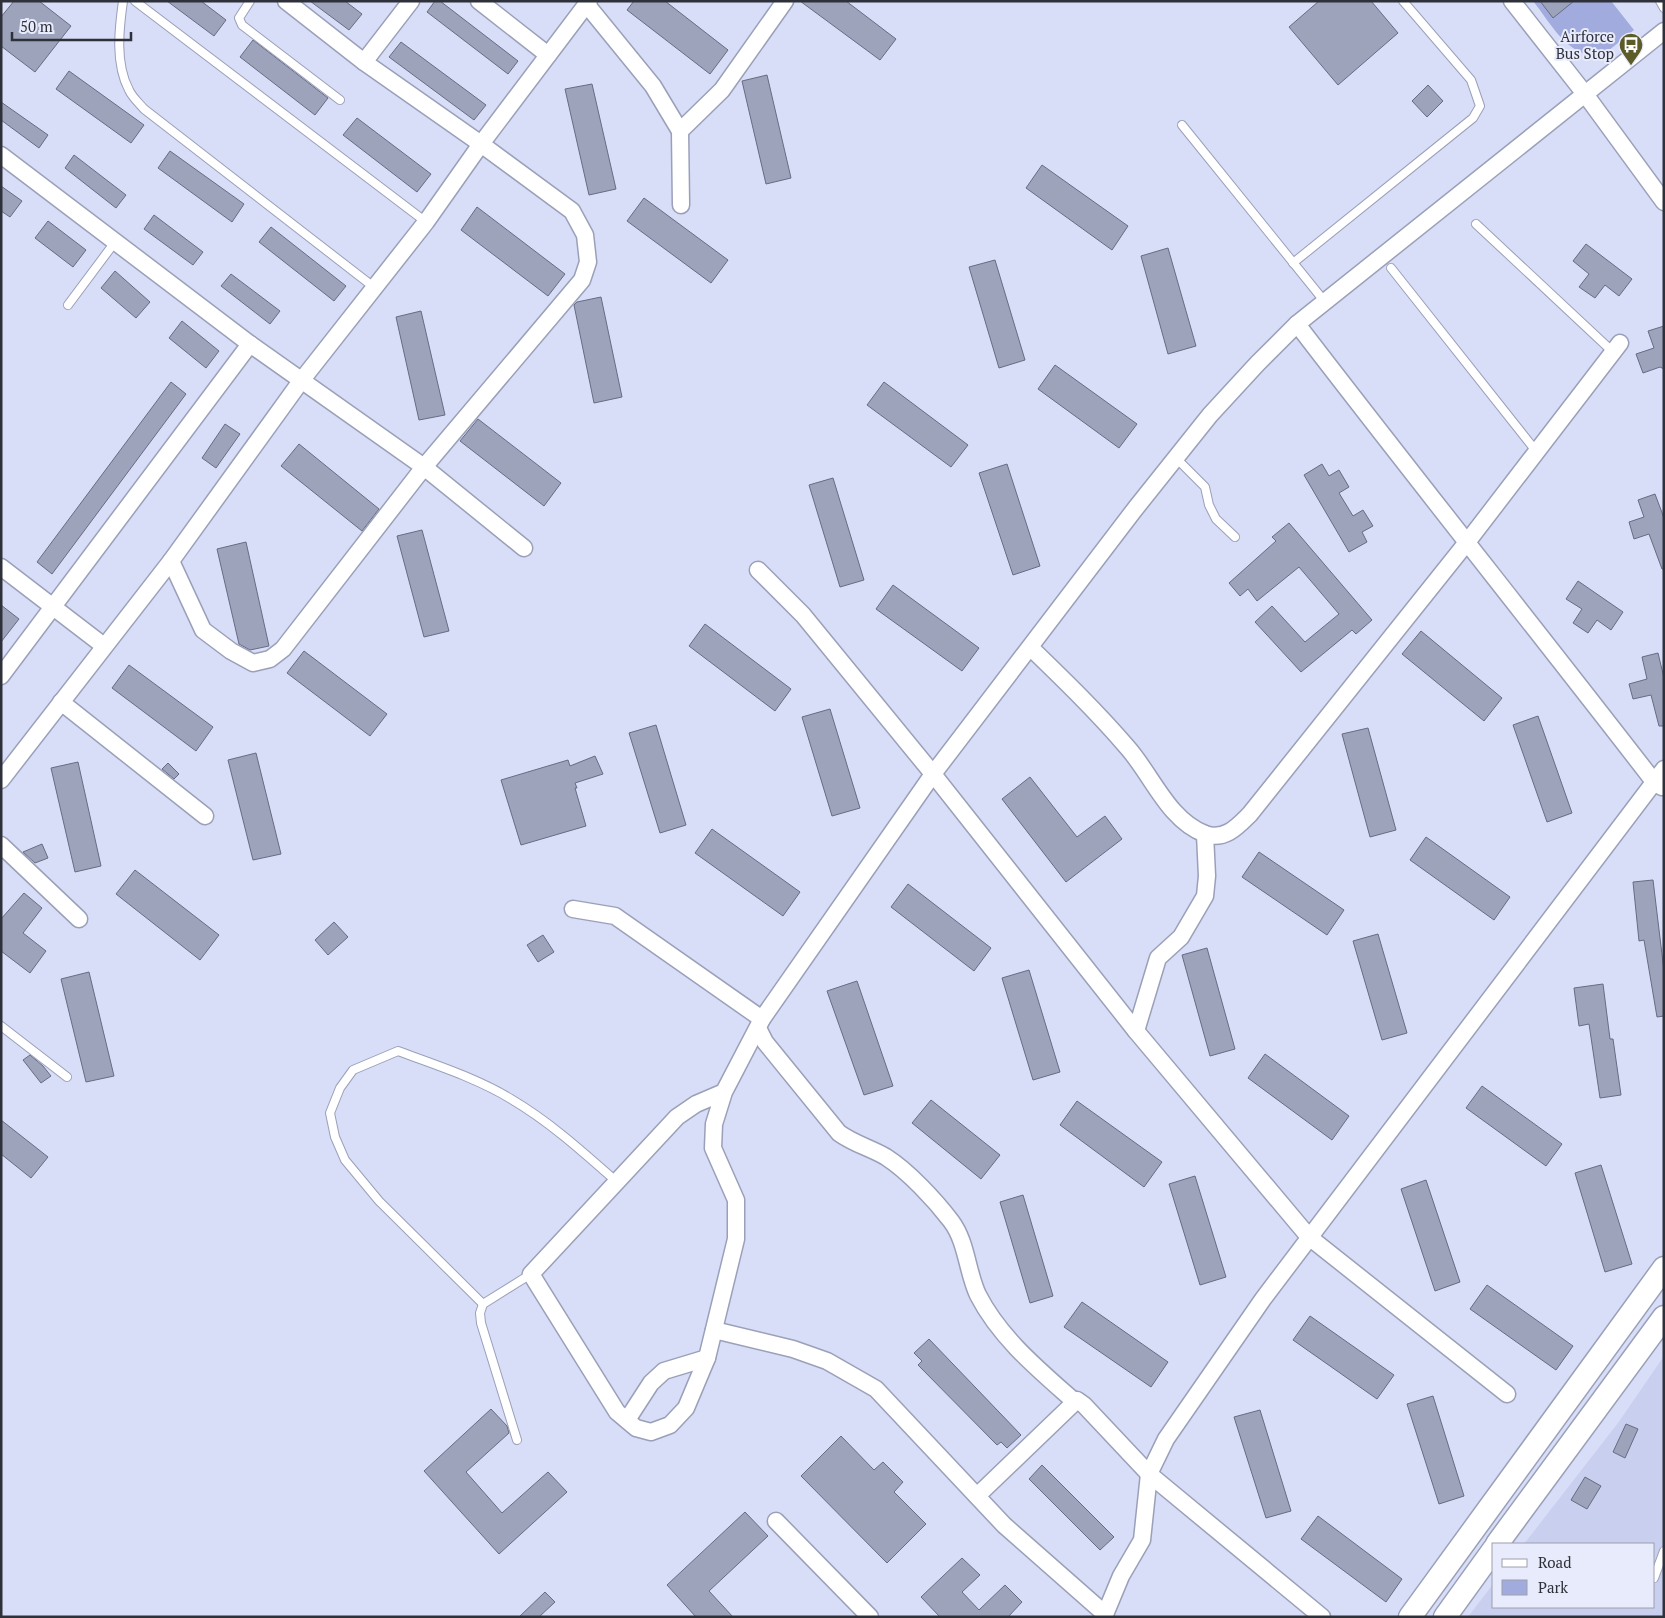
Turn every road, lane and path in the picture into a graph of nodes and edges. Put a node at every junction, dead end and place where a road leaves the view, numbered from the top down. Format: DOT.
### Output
graph roads {
  1 [pos="123,1"];
  2 [pos="135,1"];
  3 [pos="250,1"];
  4 [pos="286,1"];
  5 [pos="411,1"];
  6 [pos="480,1"];
  7 [pos="785,1"];
  8 [pos="1403,1"];
  9 [pos="1512,1"];
  10 [pos="1660,1"];
  11 [pos="588,3"];
  12 [pos="1664,8"];
  13 [pos="1664,31"];
  14 [pos="548,55"];
  15 [pos="364,62"];
  16 [pos="1585,94"];
  17 [pos="340,100"];
  18 [pos="1182,125"];
  19 [pos="680,131"];
  20 [pos="481,144"];
  21 [pos="1,156"];
  22 [pos="1664,202"];
  23 [pos="681,204"];
  24 [pos="426,222"];
  25 [pos="1476,224"];
  26 [pos="115,242"];
  27 [pos="1293,263"];
  28 [pos="1392,268"];
  29 [pos="376,288"];
  30 [pos="1325,302"];
  31 [pos="68,305"];
  32 [pos="1298,324"];
  33 [pos="250,344"];
  34 [pos="1616,347"];
  35 [pos="301,381"];
  36 [pos="1536,451"];
  37 [pos="1176,458"];
  38 [pos="424,467"];
  39 [pos="1235,537"];
  40 [pos="1468,541"];
  41 [pos="524,548"];
  42 [pos="171,561"];
  43 [pos="1,567"];
  44 [pos="758,570"];
  45 [pos="53,607"];
  46 [pos="104,646"];
  47 [pos="1031,648"];
  48 [pos="1,676"];
  49 [pos="61,702"];
  50 [pos="933,774"];
  51 [pos="1,780"];
  52 [pos="1661,780"];
  53 [pos="205,816"];
  54 [pos="1205,834"];
  55 [pos="1,845"];
  56 [pos="572,909"];
  57 [pos="79,919"];
  58 [pos="760,1023"];
  59 [pos="1,1026"];
  60 [pos="1136,1031"];
  61 [pos="67,1077"];
  62 [pos="724,1092"];
  63 [pos="617,1182"];
  64 [pos="1309,1237"];
  65 [pos="1664,1268"];
  66 [pos="532,1274"];
  67 [pos="484,1304"];
  68 [pos="1664,1317"];
  69 [pos="714,1330"];
  70 [pos="707,1358"];
  71 [pos="1507,1394"];
  72 [pos="1074,1402"];
  73 [pos="627,1420"];
  74 [pos="517,1440"];
  75 [pos="1149,1474"];
  76 [pos="977,1496"];
  77 [pos="776,1521"];
  78 [pos="1498,1543"];
  79 [pos="1664,1551"];
  80 [pos="1492,1552"];
  81 [pos="1655,1575"];
  82 [pos="1105,1615"];
  83 [pos="870,1617"];
  84 [pos="1322,1617"];
  85 [pos="1410,1617"];
  86 [pos="1445,1617"];
  1 -- 29 [label="lane"];
  2 -- 24 [label="lane"];
  3 -- 17 [label="lane"];
  4 -- 15 [label="street"];
  5 -- 15 [label="street"];
  6 -- 14 [label="street"];
  7 -- 19 [label="street"];
  8 -- 27 [label="lane"];
  9 -- 16 [label="street"];
  10 -- 12 [label="lane"];
  11 -- 14 [label="street"];
  11 -- 19 [label="street"];
  13 -- 16 [label="street"];
  14 -- 20 [label="street"];
  15 -- 20 [label="street"];
  16 -- 22 [label="street"];
  16 -- 30 [label="street"];
  18 -- 27 [label="lane"];
  19 -- 23 [label="street"];
  20 -- 24 [label="street"];
  20 -- 38 [label="street"];
  21 -- 26 [label="street"];
  24 -- 29 [label="street"];
  25 -- 34 [label="lane"];
  26 -- 31 [label="lane"];
  26 -- 33 [label="street"];
  27 -- 30 [label="lane"];
  28 -- 36 [label="lane"];
  29 -- 35 [label="street"];
  30 -- 32 [label="street"];
  32 -- 37 [label="street"];
  32 -- 40 [label="street"];
  33 -- 35 [label="street"];
  33 -- 45 [label="street"];
  34 -- 36 [label="street"];
  35 -- 38 [label="street"];
  35 -- 42 [label="street"];
  36 -- 40 [label="street"];
  37 -- 39 [label="lane"];
  37 -- 47 [label="street"];
  38 -- 41 [label="street"];
  38 -- 42 [label="street"];
  40 -- 52 [label="street"];
  40 -- 54 [label="street"];
  42 -- 46 [label="street"];
  43 -- 45 [label="street"];
  44 -- 50 [label="street"];
  45 -- 46 [label="street"];
  45 -- 48 [label="street"];
  46 -- 49 [label="street"];
  47 -- 50 [label="street"];
  47 -- 54 [label="street"];
  49 -- 51 [label="street"];
  49 -- 53 [label="street"];
  50 -- 58 [label="street"];
  50 -- 60 [label="street"];
  52 -- 64 [label="street"];
  54 -- 60 [label="street"];
  55 -- 57 [label="street"];
  56 -- 58 [label="street"];
  58 -- 62 [label="street"];
  58 -- 72 [label="street"];
  59 -- 61 [label="lane"];
  60 -- 64 [label="street"];
  62 -- 63 [label="street"];
  62 -- 69 [label="street"];
  63 -- 66 [label="street"];
  63 -- 67 [label="lane"];
  64 -- 71 [label="street"];
  64 -- 75 [label="street"];
  65 -- 85 [label="main road"];
  66 -- 67 [label="lane"];
  66 -- 73 [label="street"];
  67 -- 74 [label="lane"];
  68 -- 78 [label="main road"];
  69 -- 70 [label="street"];
  69 -- 76 [label="street"];
  70 -- 73 [label="street"];
  70 -- 73 [label="street"];
  72 -- 75 [label="street"];
  72 -- 76 [label="street"];
  75 -- 82 [label="street"];
  75 -- 84 [label="street"];
  76 -- 82 [label="street"];
  77 -- 83 [label="street"];
  79 -- 81 [label="lane"];
  80 -- 86 [label="main road"];
}
